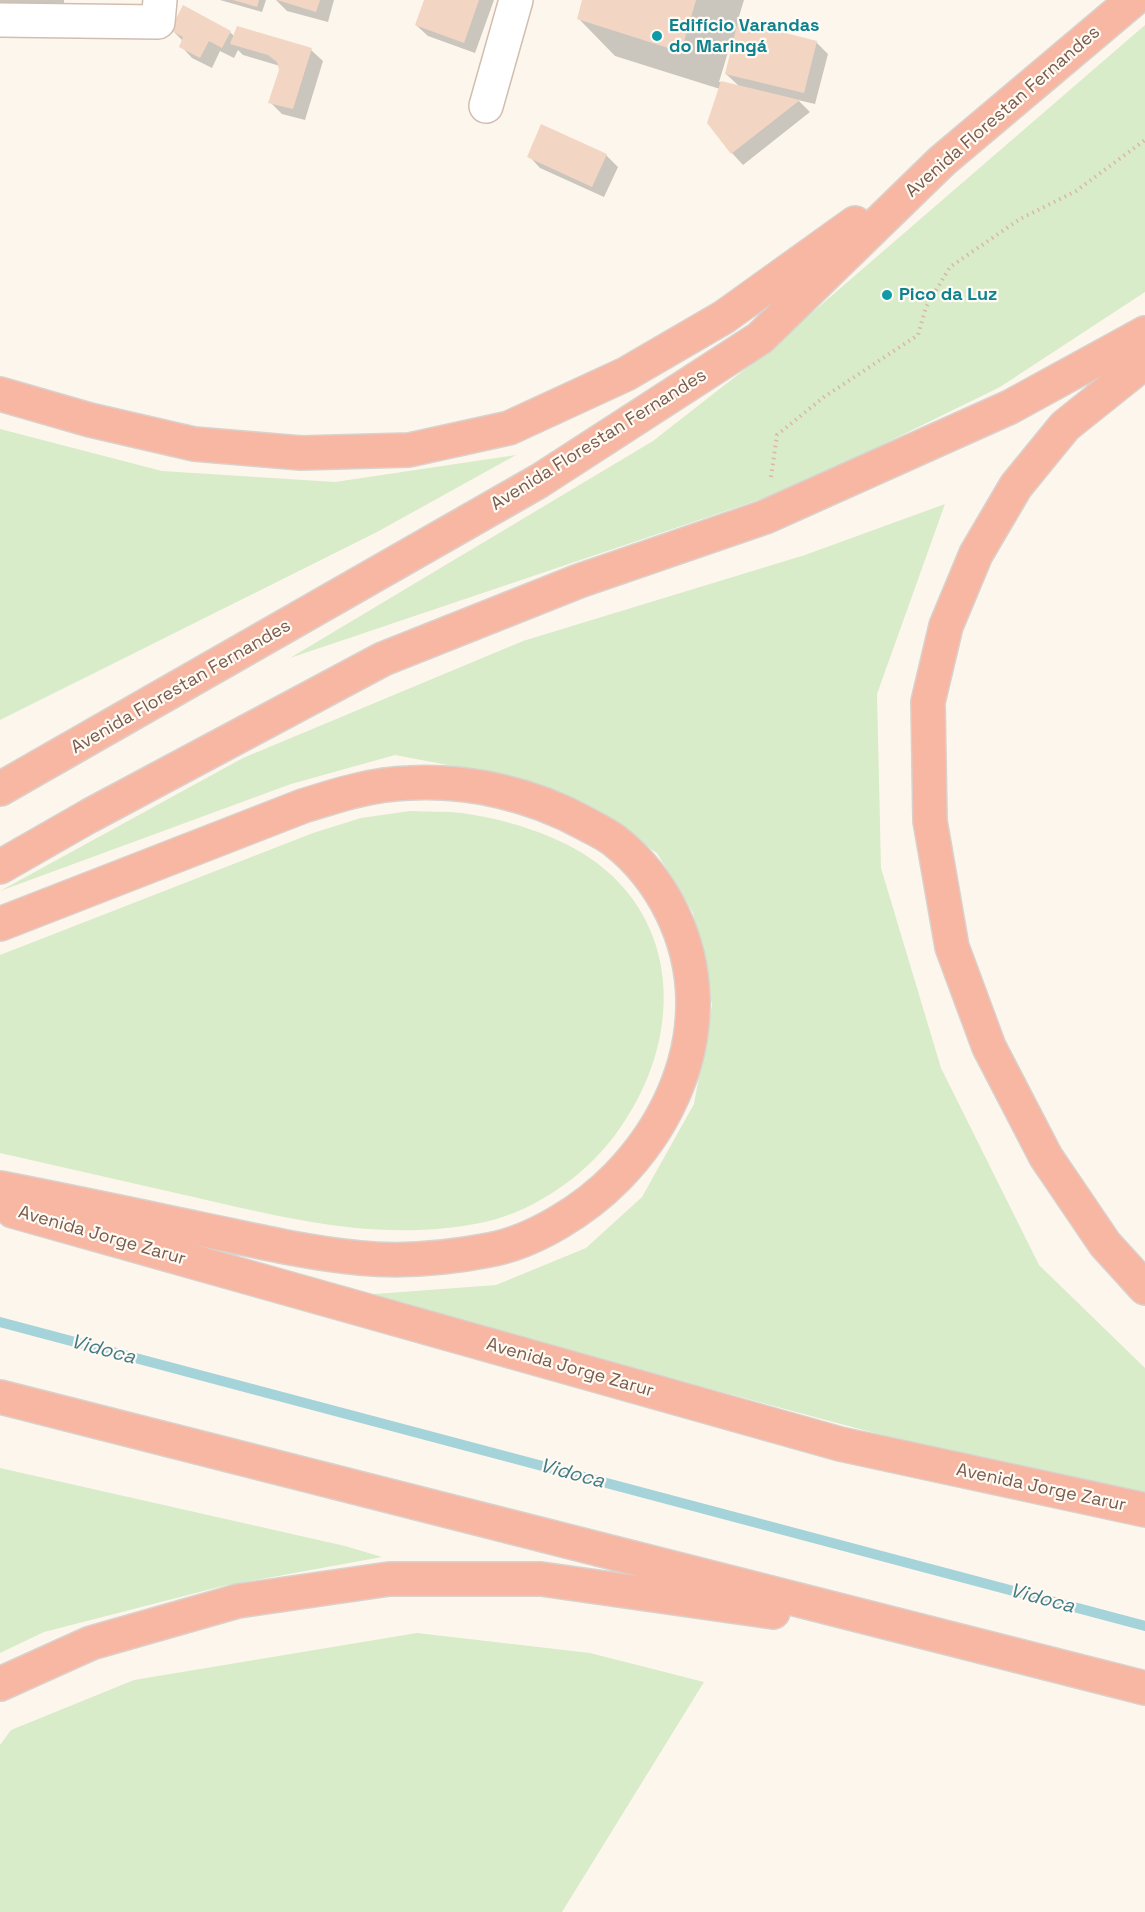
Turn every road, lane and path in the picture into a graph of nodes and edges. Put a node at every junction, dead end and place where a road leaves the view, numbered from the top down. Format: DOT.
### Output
graph roads {
  1 [pos="516,0"];
  2 [pos="1133,0"];
  3 [pos="159,11"];
  4 [pos="0,20"];
  5 [pos="486,106"];
  6 [pos="1145,141"];
  7 [pos="942,161"];
  8 [pos="1145,333"];
  9 [pos="1145,362"];
  10 [pos="0,394"];
  11 [pos="765,517"];
  12 [pos="0,789"];
  13 [pos="0,867"];
  14 [pos="0,924"];
  15 [pos="0,1188"];
  16 [pos="0,1207"];
  17 [pos="1145,1288"];
  18 [pos="0,1397"];
  19 [pos="1145,1510"];
  20 [pos="944,1636"];
  21 [pos="0,1684"];
  22 [pos="1145,1688"];
  1 -- 5 [label="street"];
  2 -- 7 [label="highway, Avenida Florestan Fernandes"];
  3 -- 4 [label="street"];
  6 -- 11 [label="path"];
  7 -- 10 [label="highway"];
  7 -- 12 [label="highway, Avenida Florestan Fernandes"];
  8 -- 11 [label="highway"];
  9 -- 17 [label="highway"];
  11 -- 13 [label="highway"];
  14 -- 15 [label="highway"];
  16 -- 19 [label="highway, Avenida Jorge Zarur"];
  18 -- 20 [label="highway"];
  20 -- 21 [label="highway"];
  20 -- 22 [label="highway"];
}
